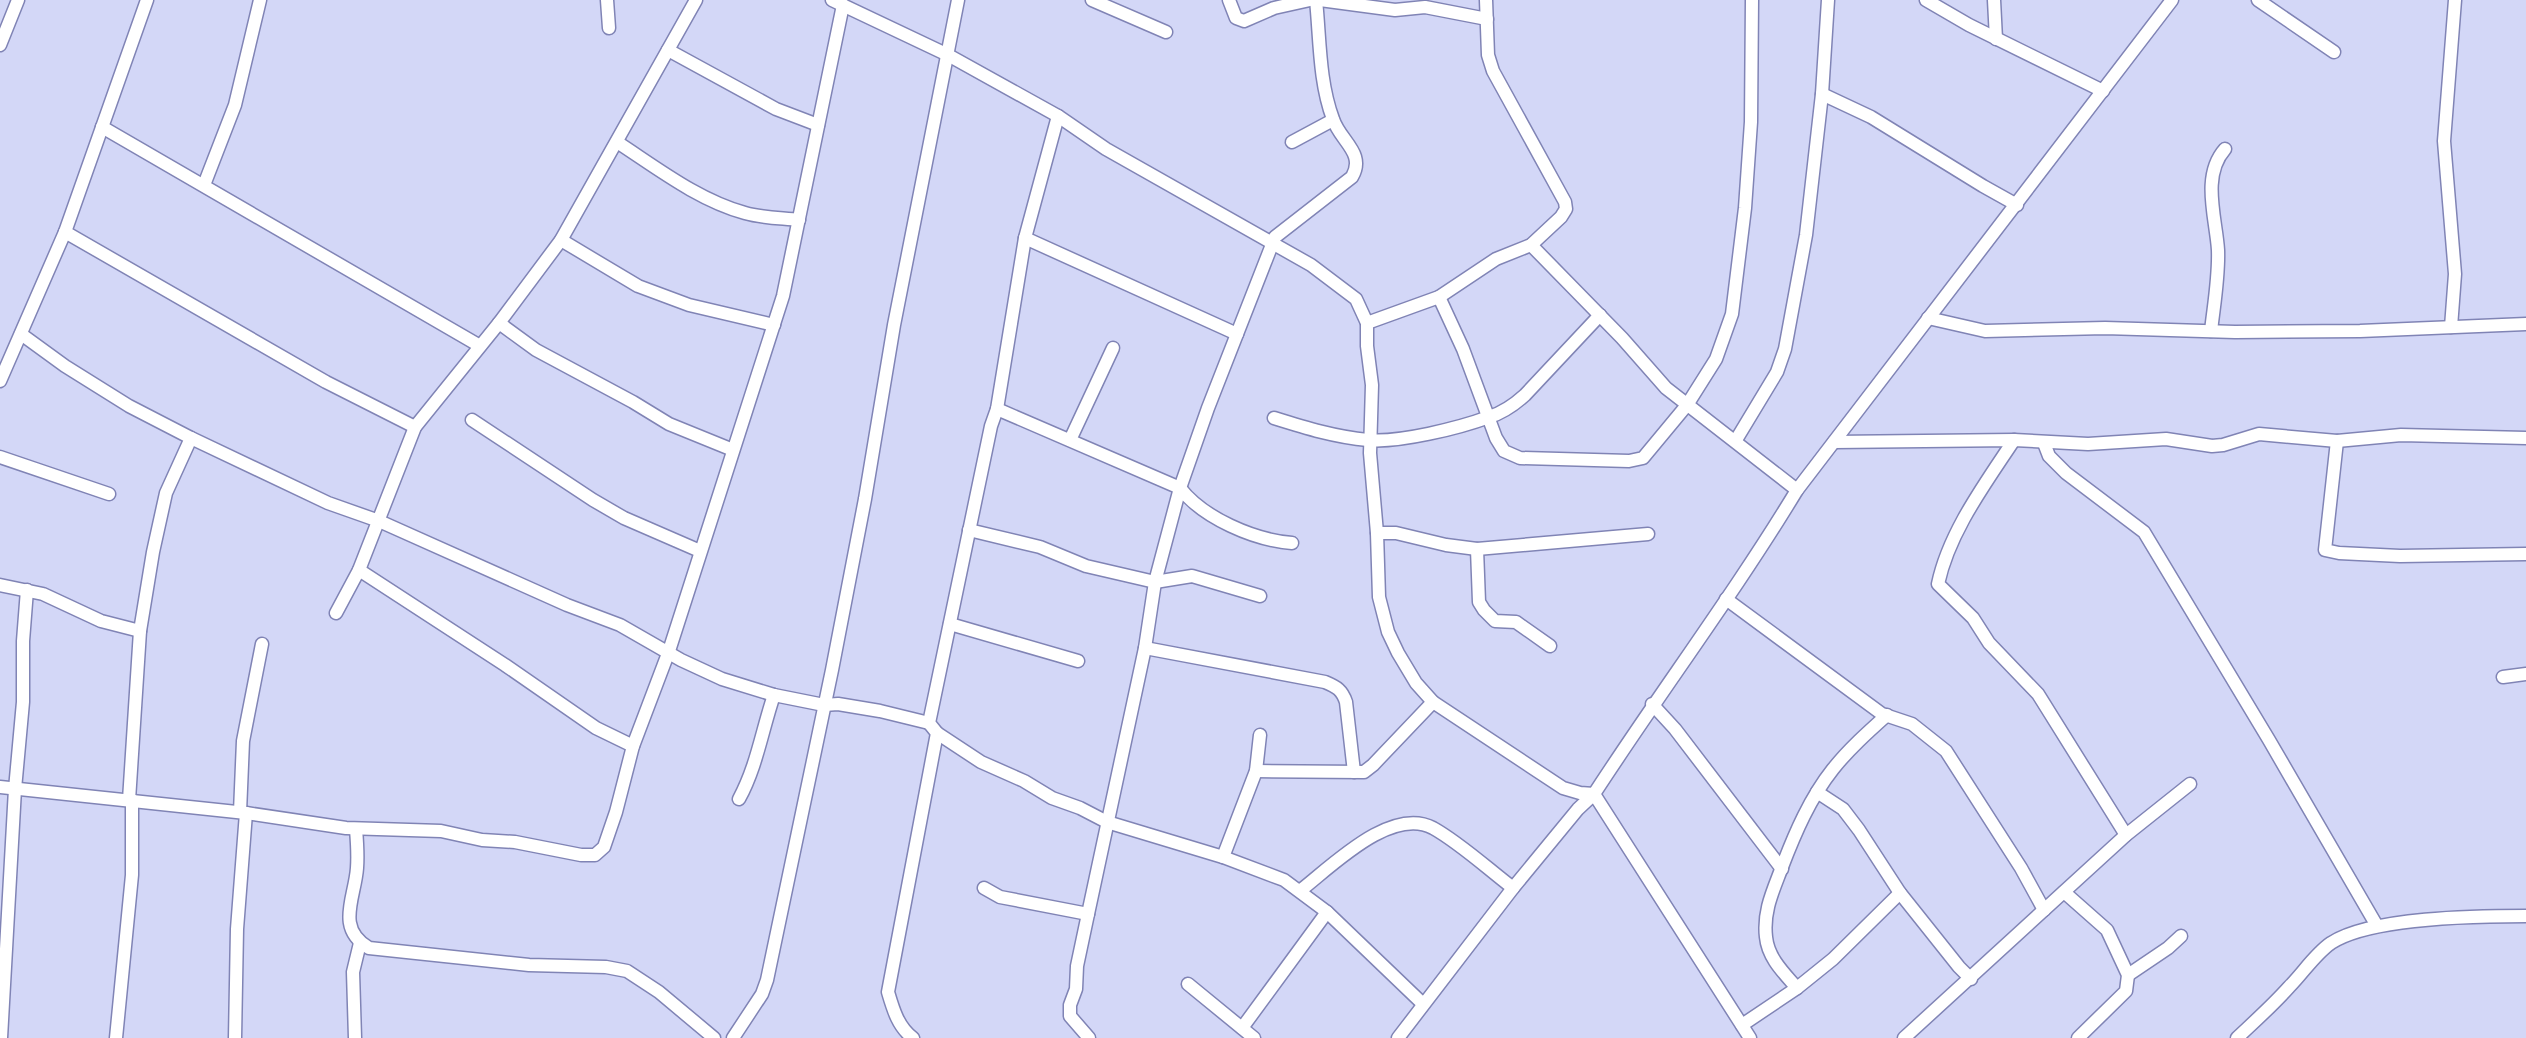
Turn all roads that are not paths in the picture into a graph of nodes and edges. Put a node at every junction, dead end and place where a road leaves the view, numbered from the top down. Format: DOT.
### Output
graph roads {
  1 [pos="18,0"];
  2 [pos="147,0"];
  3 [pos="260,0"];
  4 [pos="607,0"];
  5 [pos="696,0"];
  6 [pos="958,0"];
  7 [pos="1092,0"];
  8 [pos="1229,0"];
  9 [pos="1310,0"];
  10 [pos="1316,0"];
  11 [pos="1320,0"];
  12 [pos="1486,0"];
  13 [pos="1752,0"];
  14 [pos="1828,0"];
  15 [pos="1926,0"];
  16 [pos="1994,0"];
  17 [pos="2172,0"];
  18 [pos="2258,0"];
  19 [pos="2455,0"];
  20 [pos="837,2"];
  21 [pos="1424,3"];
  22 [pos="1486,19"];
  23 [pos="609,28"];
  24 [pos="1166,32"];
  25 [pos="1996,39"];
  26 [pos="0,45"];
  27 [pos="668,50"];
  28 [pos="2334,52"];
  29 [pos="948,55"];
  30 [pos="2103,90"];
  31 [pos="1822,94"];
  32 [pos="1058,116"];
  33 [pos="1333,120"];
  34 [pos="818,125"];
  35 [pos="102,127"];
  36 [pos="617,142"];
  37 [pos="1292,142"];
  38 [pos="2224,148"];
  39 [pos="204,185"];
  40 [pos="2017,205"];
  41 [pos="799,220"];
  42 [pos="65,232"];
  43 [pos="1024,238"];
  44 [pos="561,240"];
  45 [pos="1273,242"];
  46 [pos="1531,244"];
  47 [pos="1439,296"];
  48 [pos="1600,315"];
  49 [pos="1928,318"];
  50 [pos="499,323"];
  51 [pos="1367,323"];
  52 [pos="2526,324"];
  53 [pos="774,325"];
  54 [pos="2451,326"];
  55 [pos="2211,331"];
  56 [pos="20,334"];
  57 [pos="1237,334"];
  58 [pos="480,346"];
  59 [pos="1113,348"];
  60 [pos="0,381"];
  61 [pos="1687,405"];
  62 [pos="997,409"];
  63 [pos="1489,417"];
  64 [pos="1274,418"];
  65 [pos="472,420"];
  66 [pos="415,427"];
  67 [pos="191,438"];
  68 [pos="2526,438"];
  69 [pos="1070,440"];
  70 [pos="1371,440"];
  71 [pos="1736,440"];
  72 [pos="2014,440"];
  73 [pos="2337,441"];
  74 [pos="1834,442"];
  75 [pos="2044,443"];
  76 [pos="733,450"];
  77 [pos="0,457"];
  78 [pos="1180,488"];
  79 [pos="1797,490"];
  80 [pos="109,494"];
  81 [pos="379,521"];
  82 [pos="970,530"];
  83 [pos="1377,533"];
  84 [pos="1648,534"];
  85 [pos="1292,543"];
  86 [pos="1477,549"];
  87 [pos="700,550"];
  88 [pos="2526,554"];
  89 [pos="359,570"];
  90 [pos="1155,582"];
  91 [pos="0,585"];
  92 [pos="28,590"];
  93 [pos="1260,596"];
  94 [pos="1726,599"];
  95 [pos="336,613"];
  96 [pos="950,624"];
  97 [pos="140,631"];
  98 [pos="262,644"];
  99 [pos="1550,646"];
  100 [pos="1145,648"];
  101 [pos="669,651"];
  102 [pos="1078,660"];
  103 [pos="2526,674"];
  104 [pos="2503,676"];
  105 [pos="774,695"];
  106 [pos="1433,702"];
  107 [pos="1652,704"];
  108 [pos="824,705"];
  109 [pos="1887,715"];
  110 [pos="933,728"];
  111 [pos="1260,735"];
  112 [pos="633,746"];
  113 [pos="1256,771"];
  114 [pos="1354,772"];
  115 [pos="2190,784"];
  116 [pos="0,787"];
  117 [pos="15,789"];
  118 [pos="1817,792"];
  119 [pos="1594,794"];
  120 [pos="739,799"];
  121 [pos="131,800"];
  122 [pos="243,813"];
  123 [pos="1107,822"];
  124 [pos="356,829"];
  125 [pos="2126,835"];
  126 [pos="1223,857"];
  127 [pos="1782,869"];
  128 [pos="984,888"];
  129 [pos="1513,888"];
  130 [pos="1301,890"];
  131 [pos="2064,892"];
  132 [pos="1900,893"];
  133 [pos="2044,910"];
  134 [pos="1327,912"];
  135 [pos="1088,914"];
  136 [pos="2526,916"];
  137 [pos="2377,926"];
  138 [pos="2181,936"];
  139 [pos="360,943"];
  140 [pos="2128,975"];
  141 [pos="1971,978"];
  142 [pos="1188,984"];
  143 [pos="1797,988"];
  144 [pos="1423,1004"];
  145 [pos="1742,1025"];
  146 [pos="1242,1028"];
  147 [pos="1,1038"];
  148 [pos="116,1038"];
  149 [pos="235,1038"];
  150 [pos="356,1038"];
  151 [pos="714,1038"];
  152 [pos="733,1038"];
  153 [pos="913,1038"];
  154 [pos="1089,1038"];
  155 [pos="1254,1038"];
  156 [pos="1398,1038"];
  157 [pos="1750,1038"];
  158 [pos="1904,1038"];
  159 [pos="2078,1038"];
  160 [pos="2238,1038"];
  1 -- 26 [label="street"];
  2 -- 35 [label="street"];
  3 -- 39 [label="street"];
  4 -- 23 [label="street"];
  5 -- 27 [label="street"];
  6 -- 29 [label="street"];
  7 -- 24 [label="street"];
  8 -- 9 [label="street"];
  10 -- 33 [label="street"];
  11 -- 21 [label="street"];
  12 -- 22 [label="street"];
  13 -- 61 [label="street"];
  14 -- 31 [label="street"];
  15 -- 25 [label="street"];
  16 -- 25 [label="street"];
  17 -- 30 [label="street"];
  18 -- 28 [label="street"];
  19 -- 54 [label="street"];
  20 -- 29 [label="street"];
  20 -- 34 [label="street"];
  21 -- 22 [label="street"];
  22 -- 46 [label="street"];
  25 -- 30 [label="street"];
  27 -- 34 [label="street"];
  27 -- 36 [label="street"];
  29 -- 32 [label="street"];
  29 -- 108 [label="street"];
  30 -- 40 [label="street"];
  31 -- 40 [label="street"];
  31 -- 71 [label="street"];
  32 -- 43 [label="street"];
  32 -- 45 [label="street"];
  33 -- 37 [label="street"];
  33 -- 45 [label="street"];
  34 -- 41 [label="street"];
  35 -- 39 [label="street"];
  35 -- 42 [label="street"];
  36 -- 41 [label="street"];
  36 -- 44 [label="street"];
  38 -- 55 [label="street"];
  39 -- 58 [label="street"];
  40 -- 49 [label="street"];
  41 -- 53 [label="street"];
  42 -- 56 [label="street"];
  42 -- 66 [label="street"];
  43 -- 57 [label="street"];
  43 -- 62 [label="street"];
  44 -- 50 [label="street"];
  44 -- 53 [label="street"];
  45 -- 51 [label="street"];
  45 -- 57 [label="street"];
  46 -- 47 [label="street"];
  46 -- 48 [label="street"];
  47 -- 51 [label="street"];
  47 -- 63 [label="street"];
  48 -- 61 [label="street"];
  48 -- 63 [label="street"];
  49 -- 55 [label="street"];
  49 -- 74 [label="street"];
  50 -- 58 [label="street"];
  50 -- 76 [label="street"];
  51 -- 70 [label="street"];
  52 -- 54 [label="street"];
  53 -- 76 [label="street"];
  54 -- 55 [label="street"];
  56 -- 60 [label="street"];
  56 -- 67 [label="street"];
  57 -- 78 [label="street"];
  58 -- 66 [label="street"];
  59 -- 69 [label="street"];
  61 -- 63 [label="street"];
  61 -- 71 [label="street"];
  62 -- 69 [label="street"];
  62 -- 82 [label="street"];
  63 -- 70 [label="street"];
  64 -- 70 [label="street"];
  65 -- 87 [label="street"];
  66 -- 81 [label="street"];
  67 -- 81 [label="street"];
  67 -- 97 [label="street"];
  68 -- 73 [label="street"];
  69 -- 78 [label="street"];
  70 -- 83 [label="street"];
  71 -- 79 [label="street"];
  72 -- 74 [label="street"];
  72 -- 75 [label="street"];
  72 -- 125 [label="street"];
  73 -- 75 [label="street"];
  73 -- 88 [label="street"];
  74 -- 79 [label="street"];
  75 -- 137 [label="street"];
  76 -- 87 [label="street"];
  77 -- 80 [label="street"];
  78 -- 85 [label="street"];
  78 -- 90 [label="street"];
  79 -- 94 [label="street"];
  81 -- 89 [label="street"];
  81 -- 101 [label="street"];
  82 -- 90 [label="street"];
  82 -- 96 [label="street"];
  83 -- 86 [label="street"];
  83 -- 106 [label="street"];
  84 -- 86 [label="street"];
  86 -- 99 [label="street"];
  87 -- 101 [label="street"];
  89 -- 95 [label="street"];
  89 -- 112 [label="street"];
  90 -- 93 [label="street"];
  90 -- 100 [label="street"];
  91 -- 92 [label="street"];
  92 -- 97 [label="street"];
  92 -- 117 [label="street"];
  94 -- 107 [label="street"];
  94 -- 109 [label="street"];
  96 -- 102 [label="street"];
  96 -- 110 [label="street"];
  97 -- 121 [label="street"];
  98 -- 122 [label="street"];
  100 -- 114 [label="street"];
  100 -- 123 [label="street"];
  101 -- 105 [label="street"];
  101 -- 112 [label="street"];
  103 -- 104 [label="street"];
  105 -- 108 [label="street"];
  105 -- 120 [label="street"];
  106 -- 114 [label="street"];
  106 -- 119 [label="street"];
  107 -- 119 [label="street"];
  107 -- 127 [label="street"];
  108 -- 110 [label="street"];
  108 -- 152 [label="street"];
  109 -- 118 [label="street"];
  109 -- 133 [label="street"];
  110 -- 123 [label="street"];
  110 -- 153 [label="street"];
  111 -- 113 [label="street"];
  112 -- 124 [label="street"];
  113 -- 114 [label="street"];
  113 -- 126 [label="street"];
  115 -- 125 [label="street"];
  116 -- 117 [label="street"];
  117 -- 121 [label="street"];
  117 -- 147 [label="street"];
  118 -- 127 [label="street"];
  118 -- 132 [label="street"];
  119 -- 129 [label="street"];
  119 -- 145 [label="street"];
  121 -- 122 [label="street"];
  121 -- 148 [label="street"];
  122 -- 124 [label="street"];
  122 -- 149 [label="street"];
  123 -- 126 [label="street"];
  123 -- 135 [label="street"];
  124 -- 139 [label="street"];
  125 -- 131 [label="street"];
  126 -- 130 [label="street"];
  127 -- 143 [label="street"];
  128 -- 135 [label="street"];
  129 -- 130 [label="street"];
  129 -- 144 [label="street"];
  130 -- 134 [label="street"];
  131 -- 133 [label="street"];
  131 -- 140 [label="street"];
  132 -- 141 [label="street"];
  132 -- 143 [label="street"];
  133 -- 141 [label="street"];
  134 -- 144 [label="street"];
  134 -- 146 [label="street"];
  135 -- 154 [label="street"];
  136 -- 137 [label="street"];
  137 -- 160 [label="street"];
  138 -- 140 [label="street"];
  139 -- 150 [label="street"];
  139 -- 151 [label="street"];
  140 -- 159 [label="street"];
  141 -- 158 [label="street"];
  142 -- 146 [label="street"];
  143 -- 145 [label="street"];
  144 -- 156 [label="street"];
  145 -- 157 [label="street"];
  146 -- 155 [label="street"];
}
